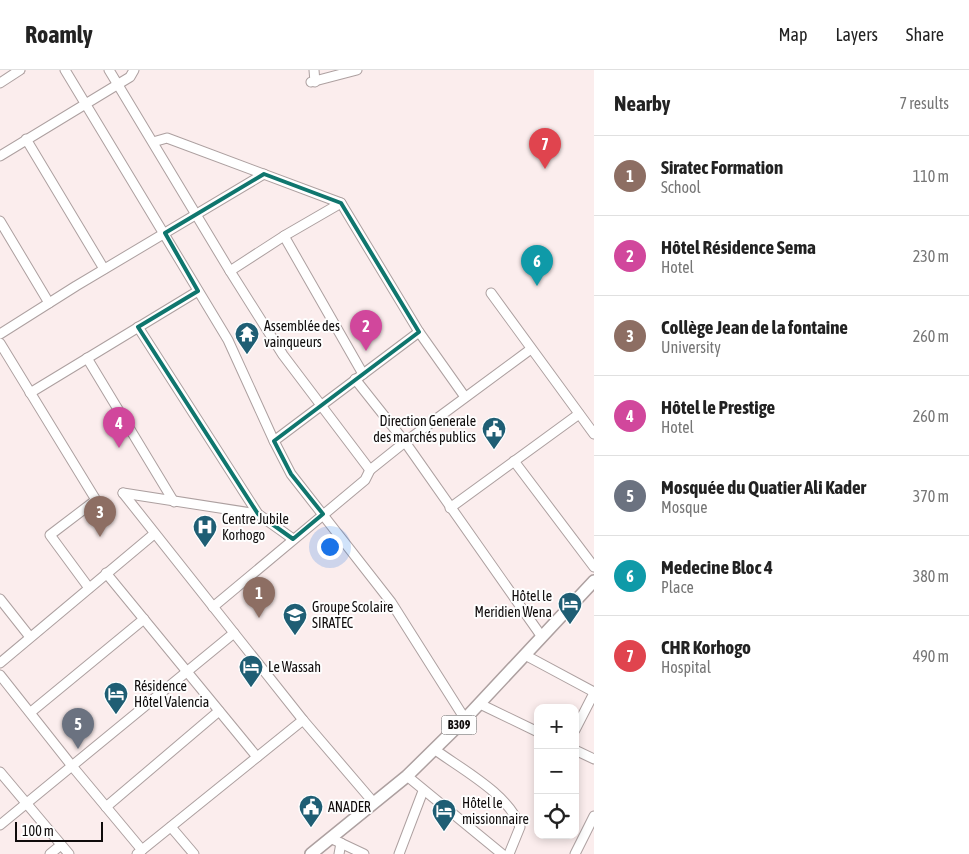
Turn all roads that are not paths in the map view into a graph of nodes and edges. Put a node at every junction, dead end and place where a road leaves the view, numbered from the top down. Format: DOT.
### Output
graph roads {
  1 [pos="20,70"];
  2 [pos="66,70"];
  3 [pos="110,70"];
  4 [pos="134,70"];
  5 [pos="314,70"];
  6 [pos="357,70"];
  7 [pos="0,82"];
  8 [pos="117,84"];
  9 [pos="86,102"];
  10 [pos="26,139"];
  11 [pos="153,142"];
  12 [pos="0,156"];
  13 [pos="264,174"];
  14 [pos="341,203"];
  15 [pos="196,216"];
  16 [pos="0,221"];
  17 [pos="165,234"];
  18 [pos="284,236"];
  19 [pos="104,269"];
  20 [pos="230,271"];
  21 [pos="198,290"];
  22 [pos="491,294"];
  23 [pos="49,303"];
  24 [pos="138,327"];
  25 [pos="419,332"];
  26 [pos="0,334"];
  27 [pos="0,343"];
  28 [pos="532,349"];
  29 [pos="87,358"];
  30 [pos="363,374"];
  31 [pos="355,380"];
  32 [pos="30,393"];
  33 [pos="465,398"];
  34 [pos="320,406"];
  35 [pos="579,414"];
  36 [pos="594,434"];
  37 [pos="274,441"];
  38 [pos="405,442"];
  39 [pos="514,461"];
  40 [pos="370,470"];
  41 [pos="174,502"];
  42 [pos="450,508"];
  43 [pos="258,514"];
  44 [pos="323,514"];
  45 [pos="154,534"];
  46 [pos="293,539"];
  47 [pos="594,567"];
  48 [pos="106,573"];
  49 [pos="593,584"];
  50 [pos="89,588"];
  51 [pos="0,599"];
  52 [pos="213,607"];
  53 [pos="144,619"];
  54 [pos="234,634"];
  55 [pos="30,637"];
  56 [pos="542,637"];
  57 [pos="526,655"];
  58 [pos="0,663"];
  59 [pos="187,672"];
  60 [pos="0,674"];
  61 [pos="594,692"];
  62 [pos="480,704"];
  63 [pos="219,711"];
  64 [pos="31,712"];
  65 [pos="465,719"];
  66 [pos="303,720"];
  67 [pos="579,722"];
  68 [pos="534,730"];
  69 [pos="434,749"];
  70 [pos="579,752"];
  71 [pos="257,757"];
  72 [pos="594,759"];
  73 [pos="72,766"];
  74 [pos="0,772"];
  75 [pos="407,776"];
  76 [pos="423,791"];
  77 [pos="26,803"];
  78 [pos="374,803"];
  79 [pos="106,807"];
  80 [pos="594,816"];
  81 [pos="0,825"];
  82 [pos="171,826"];
  83 [pos="336,841"];
  84 [pos="61,845"];
  85 [pos="139,852"];
  86 [pos="50,854"];
  87 [pos="69,854"];
  88 [pos="194,854"];
  89 [pos="311,854"];
  90 [pos="339,854"];
  91 [pos="364,854"];
  92 [pos="399,854"];
  93 [pos="502,854"];
  94 [pos="509,854"];
  95 [pos="575,854"];
  1 -- 7 [label="street"];
  2 -- 9 [label="street"];
  3 -- 8 [label="street"];
  4 -- 8 [label="street"];
  5 -- 6 [label="street"];
  8 -- 9 [label="street"];
  8 -- 11 [label="street"];
  9 -- 10 [label="street"];
  9 -- 17 [label="street"];
  10 -- 12 [label="street"];
  10 -- 19 [label="street"];
  11 -- 13 [label="street"];
  11 -- 15 [label="street"];
  13 -- 14 [label="street"];
  13 -- 15 [label="street"];
  14 -- 18 [label="street"];
  14 -- 25 [label="street"];
  15 -- 17 [label="street"];
  15 -- 20 [label="street"];
  16 -- 23 [label="street"];
  17 -- 19 [label="street"];
  17 -- 21 [label="street"];
  18 -- 20 [label="street"];
  18 -- 30 [label="street"];
  19 -- 23 [label="street"];
  20 -- 34 [label="street"];
  21 -- 24 [label="street"];
  21 -- 37 [label="street"];
  22 -- 28 [label="street"];
  23 -- 26 [label="street"];
  24 -- 29 [label="street"];
  24 -- 43 [label="street"];
  25 -- 30 [label="street"];
  25 -- 33 [label="street"];
  27 -- 32 [label="street"];
  28 -- 33 [label="street"];
  28 -- 35 [label="street"];
  29 -- 32 [label="street"];
  29 -- 41 [label="street"];
  30 -- 31 [label="street"];
  31 -- 34 [label="street"];
  31 -- 38 [label="street"];
  32 -- 50 [label="street"];
  33 -- 38 [label="street"];
  34 -- 37 [label="street"];
  34 -- 40 [label="street"];
  35 -- 36 [label="street"];
  35 -- 39 [label="street"];
  37 -- 44 [label="street"];
  38 -- 40 [label="street"];
  38 -- 42 [label="street"];
  39 -- 42 [label="street"];
  39 -- 47 [label="street"];
  40 -- 44 [label="street"];
  41 -- 43 [label="street"];
  41 -- 45 [label="street"];
  42 -- 56 [label="street"];
  43 -- 46 [label="street"];
  44 -- 46 [label="street"];
  44 -- 65 [label="street"];
  45 -- 48 [label="street"];
  45 -- 52 [label="street"];
  46 -- 52 [label="street"];
  48 -- 50 [label="street"];
  48 -- 53 [label="street"];
  49 -- 56 [label="main road, B309"];
  50 -- 55 [label="street"];
  51 -- 55 [label="street"];
  52 -- 54 [label="street"];
  53 -- 59 [label="street"];
  53 -- 64 [label="street"];
  54 -- 59 [label="street"];
  54 -- 66 [label="street"];
  55 -- 58 [label="street"];
  56 -- 57 [label="main road, B309"];
  57 -- 61 [label="street"];
  57 -- 62 [label="main road, B309"];
  59 -- 63 [label="street"];
  59 -- 73 [label="street"];
  60 -- 64 [label="street"];
  61 -- 67 [label="street"];
  62 -- 65 [label="main road, B309"];
  62 -- 68 [label="street"];
  63 -- 71 [label="street"];
  63 -- 79 [label="street"];
  64 -- 73 [label="street"];
  65 -- 69 [label="main road, B309"];
  66 -- 71 [label="street"];
  66 -- 78 [label="street"];
  69 -- 75 [label="main road, B309"];
  69 -- 94 [label="street"];
  70 -- 72 [label="street"];
  71 -- 82 [label="street"];
  73 -- 77 [label="street"];
  73 -- 79 [label="street"];
  74 -- 77 [label="street"];
  75 -- 76 [label="street"];
  75 -- 78 [label="main road, B309"];
  76 -- 92 [label="street"];
  76 -- 93 [label="street"];
  77 -- 81 [label="street"];
  77 -- 84 [label="street"];
  78 -- 83 [label="main road, B309"];
  79 -- 85 [label="street"];
  80 -- 95 [label="street"];
  82 -- 85 [label="street"];
  82 -- 88 [label="street"];
  83 -- 89 [label="main road, B309"];
  83 -- 90 [label="street"];
  83 -- 91 [label="street"];
  84 -- 86 [label="street"];
  84 -- 87 [label="street"];
}
